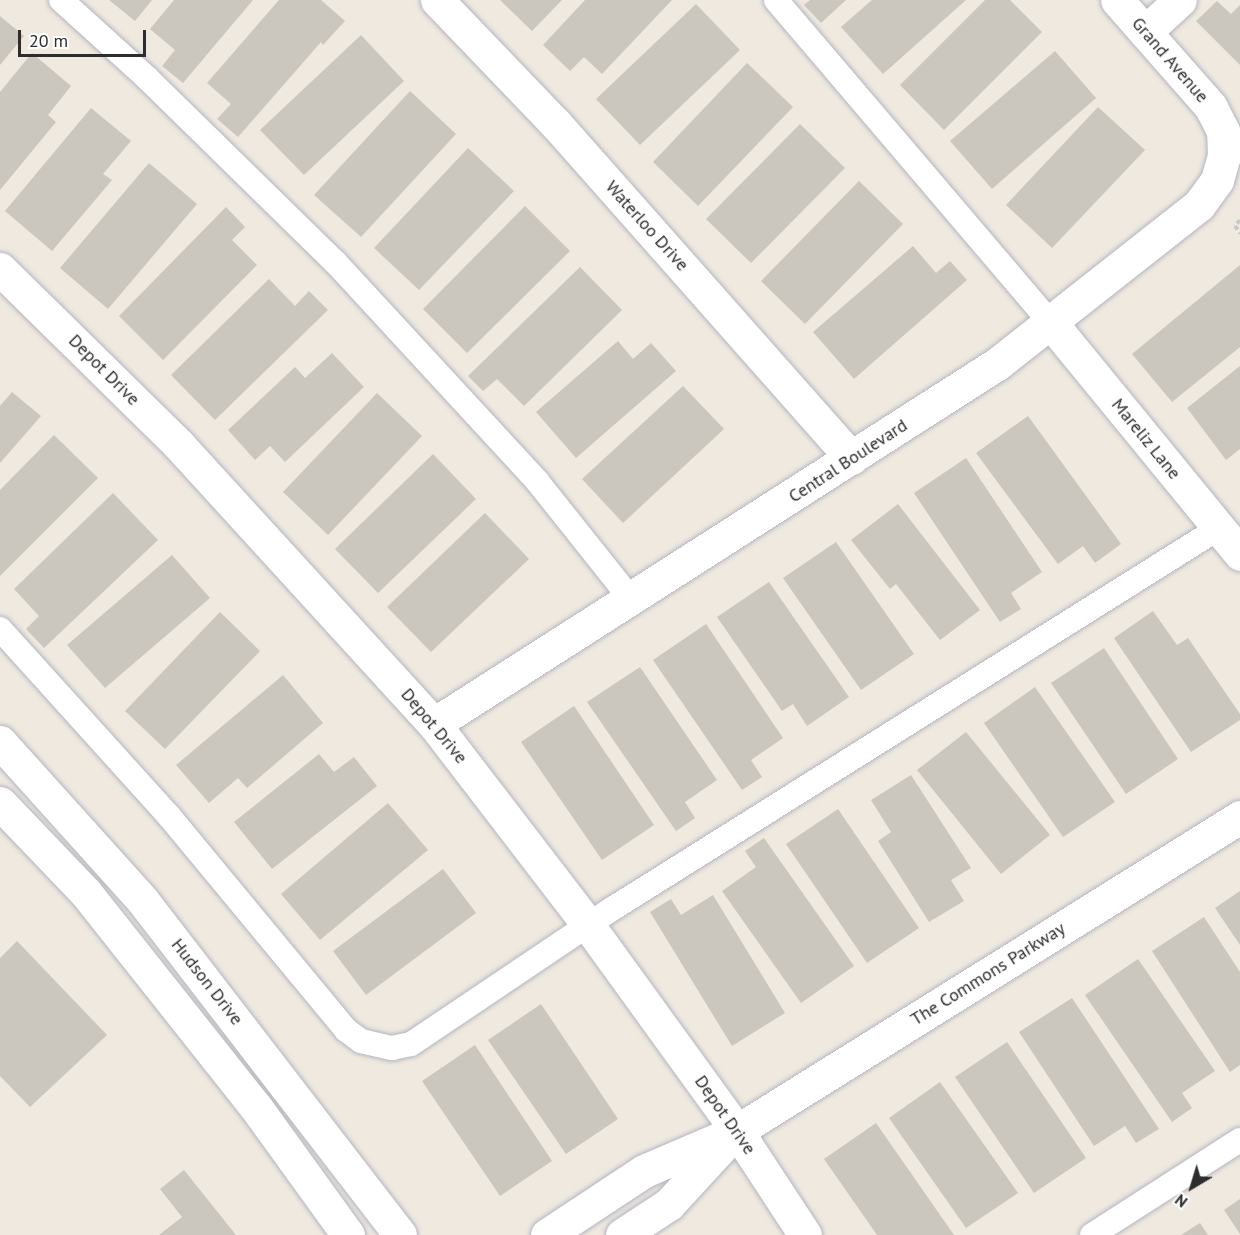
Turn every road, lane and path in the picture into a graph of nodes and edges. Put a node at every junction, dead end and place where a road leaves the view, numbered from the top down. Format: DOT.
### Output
graph roads {
  1 [pos="61,0"];
  2 [pos="437,0"];
  3 [pos="776,0"];
  4 [pos="1117,0"];
  5 [pos="1179,0"];
  6 [pos="1145,32"];
  7 [pos="1224,156"];
  8 [pos="1240,220"];
  9 [pos="1240,232"];
  10 [pos="0,269"];
  11 [pos="1052,324"];
  12 [pos="852,458"];
  13 [pos="1219,528"];
  14 [pos="1240,554"];
  15 [pos="631,598"];
  16 [pos="0,629"];
  17 [pos="434,724"];
  18 [pos="0,742"];
  19 [pos="41,786"];
  20 [pos="4,813"];
  21 [pos="1240,818"];
  22 [pos="588,925"];
  23 [pos="737,1131"];
  24 [pos="1240,1140"];
  25 [pos="348,1235"];
  26 [pos="400,1235"];
  27 [pos="547,1235"];
  28 [pos="622,1235"];
  29 [pos="805,1235"];
  30 [pos="1092,1235"];
  1 -- 15 [label="lane"];
  2 -- 12 [label="street, Waterloo Drive"];
  3 -- 11 [label="lane"];
  4 -- 6 [label="street, Grand Avenue"];
  5 -- 6 [label="street"];
  6 -- 7 [label="street, Grand Avenue"];
  7 -- 11 [label="street, Central Boulevard"];
  8 -- 9 [label="path"];
  10 -- 17 [label="street, Depot Drive"];
  11 -- 12 [label="street, Central Boulevard"];
  11 -- 13 [label="street, Mareliz Lane"];
  12 -- 15 [label="street, Central Boulevard"];
  13 -- 14 [label="street, Mareliz Lane"];
  13 -- 22 [label="lane"];
  15 -- 17 [label="street, Central Boulevard"];
  16 -- 22 [label="lane"];
  17 -- 22 [label="street, Depot Drive"];
  18 -- 19 [label="street, Hudson Drive"];
  19 -- 20 [label="street"];
  19 -- 26 [label="street, Hudson Drive"];
  20 -- 25 [label="street"];
  21 -- 23 [label="street, The Commons Parkway"];
  22 -- 23 [label="street, Depot Drive"];
  23 -- 27 [label="street, The Commons Parkway"];
  23 -- 28 [label="street, The Commons Parkway"];
  23 -- 29 [label="street, Depot Drive"];
  24 -- 30 [label="lane"];
}
